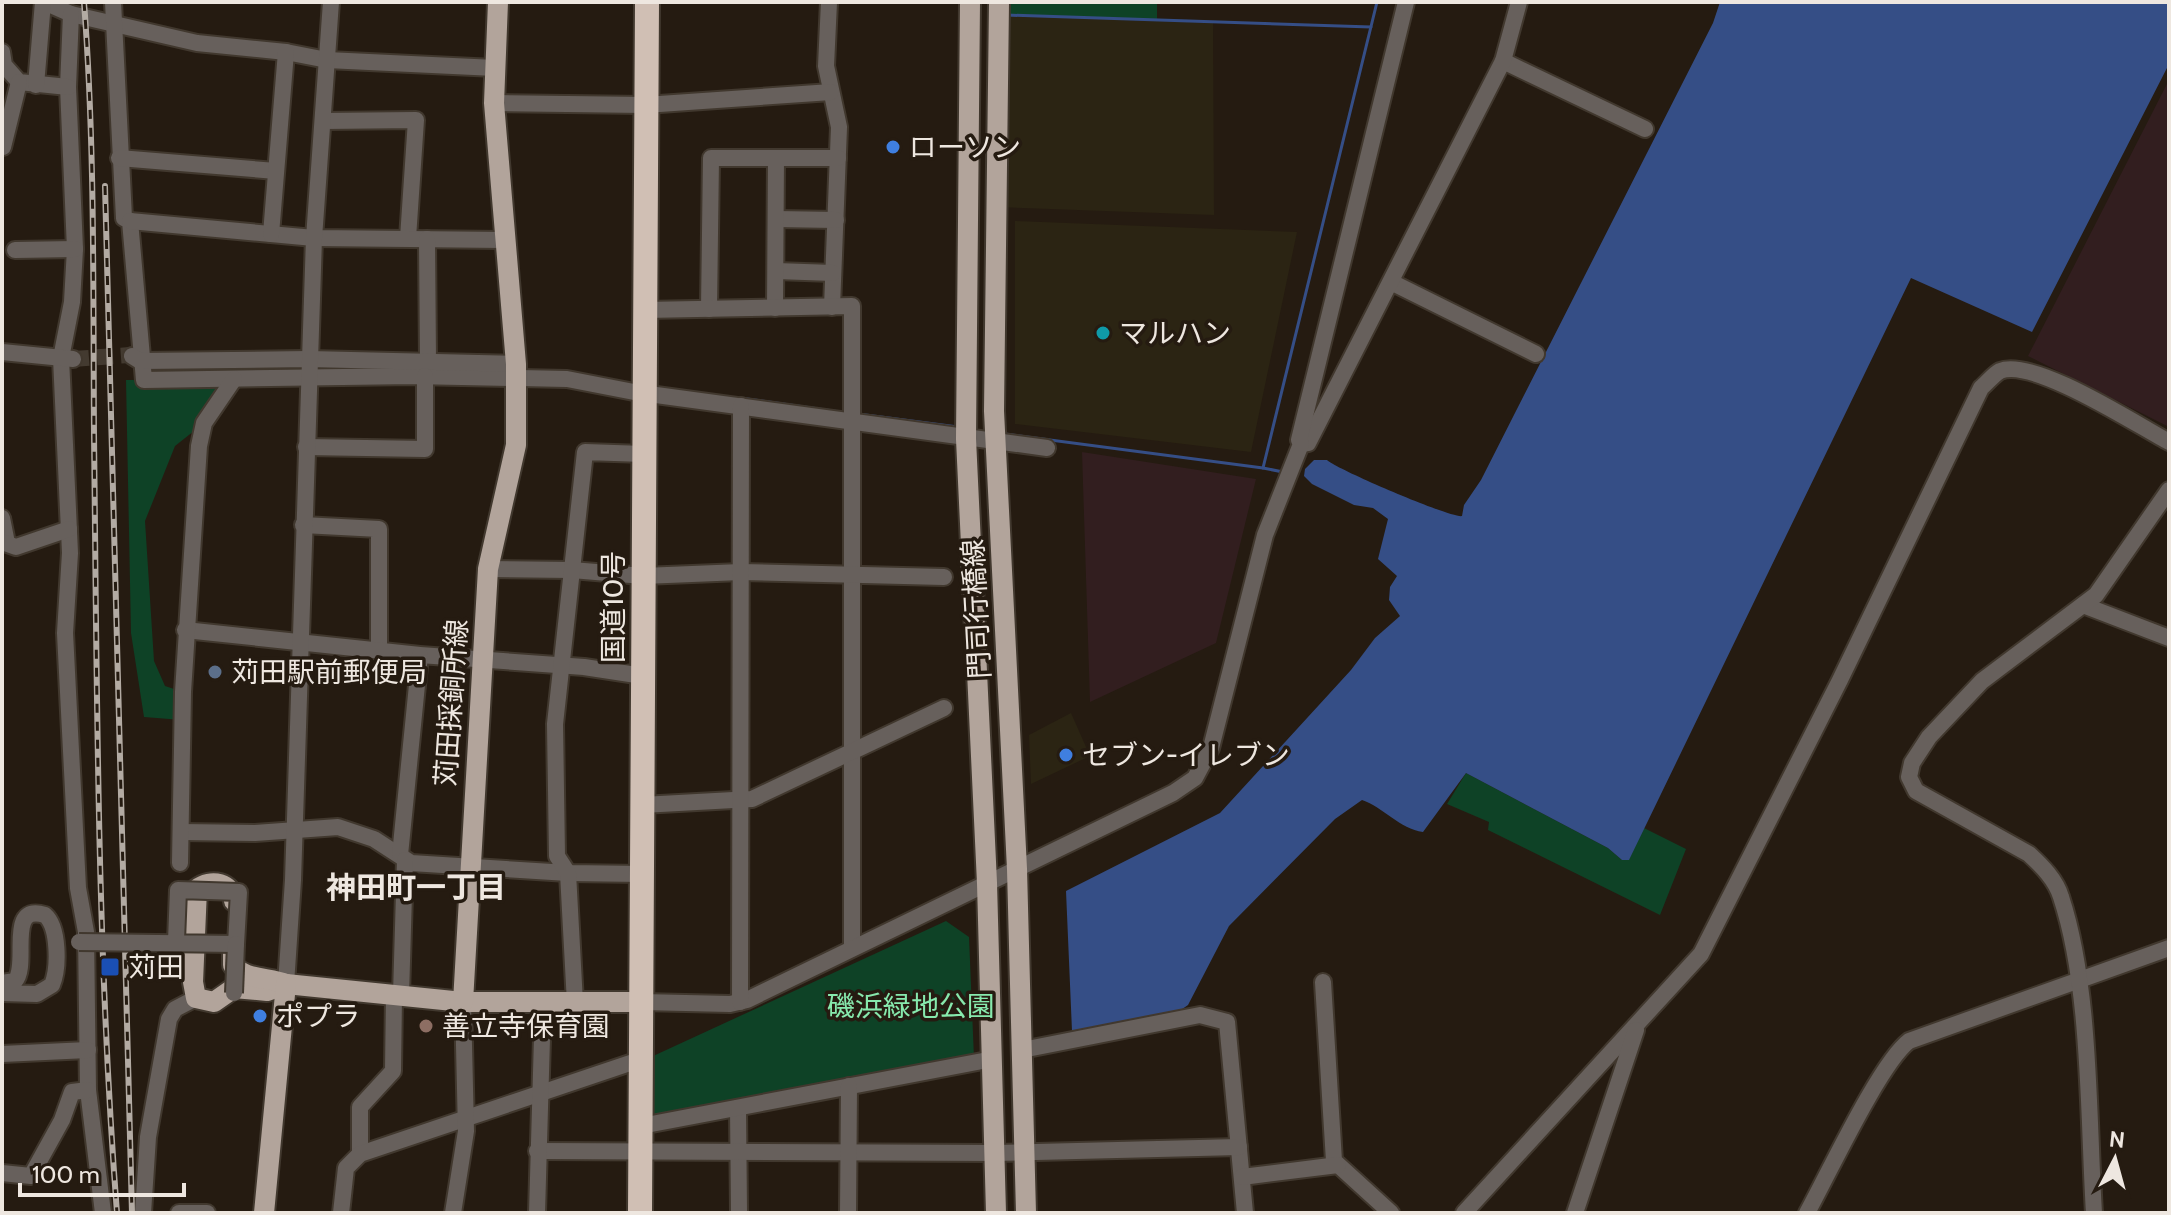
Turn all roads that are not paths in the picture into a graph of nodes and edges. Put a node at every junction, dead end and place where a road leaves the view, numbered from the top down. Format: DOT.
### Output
graph roads {
  1 [pos="44,2"];
  2 [pos="113,2"];
  3 [pos="331,2"];
  4 [pos="498,2"];
  5 [pos="637,2"];
  6 [pos="647,2"];
  7 [pos="829,2"];
  8 [pos="970,2"];
  9 [pos="999,2"];
  10 [pos="1406,2"];
  11 [pos="1519,2"];
  12 [pos="71,14"];
  13 [pos="115,25"];
  14 [pos="2,52"];
  15 [pos="286,52"];
  16 [pos="327,60"];
  17 [pos="1503,61"];
  18 [pos="495,68"];
  19 [pos="19,82"];
  20 [pos="36,85"];
  21 [pos="68,87"];
  22 [pos="831,92"];
  23 [pos="494,103"];
  24 [pos="640,105"];
  25 [pos="323,121"];
  26 [pos="1645,129"];
  27 [pos="3,147"];
  28 [pos="119,158"];
  29 [pos="776,158"];
  30 [pos="838,158"];
  31 [pos="276,171"];
  32 [pos="776,219"];
  33 [pos="836,220"];
  34 [pos="130,221"];
  35 [pos="271,234"];
  36 [pos="314,238"];
  37 [pos="408,238"];
  38 [pos="427,239"];
  39 [pos="504,240"];
  40 [pos="75,249"];
  41 [pos="15,250"];
  42 [pos="776,271"];
  43 [pos="833,273"];
  44 [pos="1391,282"];
  45 [pos="832,307"];
  46 [pos="775,308"];
  47 [pos="709,309"];
  48 [pos="644,310"];
  49 [pos="2,352"];
  50 [pos="1536,354"];
  51 [pos="67,358"];
  52 [pos="135,358"];
  53 [pos="309,359"];
  54 [pos="426,368"];
  55 [pos="516,372"];
  56 [pos="308,378"];
  57 [pos="234,379"];
  58 [pos="640,393"];
  59 [pos="741,406"];
  60 [pos="854,420"];
  61 [pos="966,439"];
  62 [pos="995,442"];
  63 [pos="2169,442"];
  64 [pos="1301,444"];
  65 [pos="306,447"];
  66 [pos="1047,448"];
  67 [pos="639,453"];
  68 [pos="2169,490"];
  69 [pos="2,518"];
  70 [pos="303,525"];
  71 [pos="69,529"];
  72 [pos="5,542"];
  73 [pos="488,569"];
  74 [pos="572,570"];
  75 [pos="741,572"];
  76 [pos="852,575"];
  77 [pos="638,576"];
  78 [pos="944,577"];
  79 [pos="2083,605"];
  80 [pos="185,630"];
  81 [pos="2169,638"];
  82 [pos="300,641"];
  83 [pos="379,651"];
  84 [pos="420,655"];
  85 [pos="482,659"];
  86 [pos="561,665"];
  87 [pos="638,676"];
  88 [pos="944,708"];
  89 [pos="852,754"];
  90 [pos="738,800"];
  91 [pos="642,805"];
  92 [pos="294,830"];
  93 [pos="181,832"];
  94 [pos="402,858"];
  95 [pos="180,863"];
  96 [pos="469,867"];
  97 [pos="1017,869"];
  98 [pos="568,873"];
  99 [pos="637,874"];
  100 [pos="987,883"];
  101 [pos="176,941"];
  102 [pos="79,942"];
  103 [pos="236,944"];
  104 [pos="852,948"];
  105 [pos="2169,948"];
  106 [pos="2079,980"];
  107 [pos="1323,982"];
  108 [pos="2,983"];
  109 [pos="286,984"];
  110 [pos="2,993"];
  111 [pos="234,993"];
  112 [pos="397,995"];
  113 [pos="196,998"];
  114 [pos="463,1002"];
  115 [pos="635,1002"];
  116 [pos="740,1002"];
  117 [pos="543,1003"];
  118 [pos="575,1003"];
  119 [pos="1639,1021"];
  120 [pos="88,1050"];
  121 [pos="1022,1050"];
  122 [pos="2,1054"];
  123 [pos="993,1059"];
  124 [pos="636,1060"];
  125 [pos="849,1086"];
  126 [pos="88,1090"];
  127 [pos="542,1090"];
  128 [pos="738,1108"];
  129 [pos="464,1118"];
  130 [pos="641,1126"];
  131 [pos="1239,1147"];
  132 [pos="537,1151"];
  133 [pos="635,1151"];
  134 [pos="739,1151"];
  135 [pos="849,1152"];
  136 [pos="1025,1152"];
  137 [pos="996,1153"];
  138 [pos="360,1154"];
  139 [pos="1338,1165"];
  140 [pos="2,1173"];
  141 [pos="1242,1177"];
  142 [pos="103,1213"];
  143 [pos="143,1213"];
  144 [pos="179,1213"];
  145 [pos="207,1213"];
  146 [pos="264,1213"];
  147 [pos="341,1213"];
  148 [pos="453,1213"];
  149 [pos="537,1213"];
  150 [pos="628,1213"];
  151 [pos="640,1213"];
  152 [pos="739,1213"];
  153 [pos="848,1213"];
  154 [pos="996,1213"];
  155 [pos="1026,1213"];
  156 [pos="1245,1213"];
  157 [pos="1391,1213"];
  158 [pos="1464,1213"];
  159 [pos="1575,1213"];
  160 [pos="1807,1213"];
  161 [pos="2094,1213"];
  1 -- 12 [label="street"];
  1 -- 20 [label="street"];
  2 -- 13 [label="street"];
  3 -- 16 [label="street"];
  4 -- 18 [label="main road, 苅田採銅所線"];
  5 -- 24 [label="highway, 国道10号"];
  6 -- 24 [label="highway, 国道10号"];
  7 -- 22 [label="street"];
  8 -- 61 [label="main road, 門司行橋線"];
  9 -- 62 [label="main road, 門司行橋線"];
  10 -- 64 [label="street"];
  11 -- 17 [label="street"];
  12 -- 13 [label="street"];
  12 -- 21 [label="street"];
  13 -- 15 [label="street"];
  13 -- 28 [label="street"];
  14 -- 19 [label="street"];
  15 -- 16 [label="street"];
  15 -- 31 [label="street"];
  16 -- 18 [label="street"];
  16 -- 25 [label="street"];
  17 -- 26 [label="street"];
  17 -- 44 [label="street"];
  18 -- 23 [label="main road, 苅田採銅所線"];
  19 -- 20 [label="street"];
  19 -- 27 [label="street"];
  20 -- 21 [label="street"];
  21 -- 40 [label="street"];
  22 -- 24 [label="street"];
  22 -- 30 [label="street"];
  23 -- 24 [label="street"];
  23 -- 39 [label="main road, 苅田採銅所線"];
  24 -- 48 [label="highway, 国道10号"];
  24 -- 58 [label="highway, 国道10号"];
  25 -- 36 [label="street"];
  25 -- 37 [label="street"];
  28 -- 31 [label="street"];
  28 -- 34 [label="street"];
  29 -- 30 [label="street"];
  29 -- 32 [label="street"];
  29 -- 47 [label="street"];
  30 -- 33 [label="street"];
  31 -- 35 [label="street"];
  32 -- 33 [label="street"];
  32 -- 42 [label="street"];
  33 -- 43 [label="street"];
  34 -- 35 [label="street"];
  34 -- 52 [label="street"];
  35 -- 36 [label="street"];
  36 -- 37 [label="street"];
  36 -- 53 [label="street"];
  37 -- 38 [label="street"];
  38 -- 39 [label="street"];
  38 -- 54 [label="street"];
  39 -- 55 [label="main road, 苅田採銅所線"];
  40 -- 41 [label="street"];
  40 -- 51 [label="street"];
  42 -- 43 [label="street"];
  42 -- 46 [label="street"];
  43 -- 45 [label="street"];
  44 -- 50 [label="street"];
  44 -- 64 [label="street"];
  45 -- 46 [label="street"];
  45 -- 60 [label="street"];
  46 -- 47 [label="street"];
  47 -- 48 [label="street"];
  48 -- 58 [label="highway, 国道10号"];
  49 -- 51 [label="street"];
  51 -- 71 [label="street"];
  52 -- 53 [label="street"];
  52 -- 57 [label="street"];
  53 -- 54 [label="street"];
  53 -- 56 [label="street"];
  54 -- 55 [label="street"];
  54 -- 56 [label="street"];
  54 -- 65 [label="street"];
  55 -- 58 [label="street"];
  55 -- 73 [label="main road, 苅田採銅所線"];
  56 -- 57 [label="street"];
  56 -- 65 [label="street"];
  57 -- 80 [label="street"];
  58 -- 59 [label="street"];
  58 -- 67 [label="highway, 国道10号"];
  59 -- 60 [label="street"];
  59 -- 75 [label="street"];
  60 -- 61 [label="street"];
  60 -- 76 [label="street"];
  61 -- 62 [label="street"];
  61 -- 100 [label="main road, 門司行橋線"];
  62 -- 66 [label="street"];
  62 -- 97 [label="main road, 門司行橋線"];
  63 -- 119 [label="street"];
  64 -- 97 [label="street"];
  65 -- 70 [label="street"];
  67 -- 74 [label="street"];
  67 -- 77 [label="highway, 国道10号"];
  68 -- 79 [label="street"];
  69 -- 72 [label="street"];
  70 -- 82 [label="street"];
  70 -- 83 [label="street"];
  71 -- 72 [label="street"];
  71 -- 120 [label="street"];
  73 -- 74 [label="street"];
  73 -- 85 [label="main road, 苅田採銅所線"];
  74 -- 77 [label="street"];
  74 -- 86 [label="street"];
  75 -- 76 [label="street"];
  75 -- 77 [label="street"];
  75 -- 90 [label="street"];
  76 -- 78 [label="street"];
  76 -- 89 [label="street"];
  77 -- 87 [label="highway, 国道10号"];
  79 -- 81 [label="street"];
  79 -- 106 [label="street"];
  80 -- 82 [label="street"];
  80 -- 93 [label="street"];
  82 -- 83 [label="street"];
  82 -- 92 [label="street"];
  83 -- 84 [label="street"];
  84 -- 85 [label="street"];
  84 -- 94 [label="street"];
  85 -- 86 [label="street"];
  85 -- 96 [label="main road, 苅田採銅所線"];
  86 -- 87 [label="street"];
  86 -- 98 [label="street"];
  87 -- 91 [label="highway, 国道10号"];
  87 -- 99 [label="highway, 国道10号"];
  88 -- 89 [label="street"];
  89 -- 90 [label="street"];
  89 -- 104 [label="street"];
  90 -- 91 [label="street"];
  90 -- 116 [label="street"];
  91 -- 99 [label="highway, 国道10号"];
  92 -- 93 [label="street"];
  92 -- 94 [label="street"];
  92 -- 109 [label="street"];
  93 -- 95 [label="street"];
  94 -- 96 [label="street"];
  94 -- 112 [label="street"];
  96 -- 98 [label="street"];
  96 -- 114 [label="main road, 苅田採銅所線"];
  97 -- 100 [label="street"];
  97 -- 121 [label="main road, 門司行橋線"];
  98 -- 99 [label="street"];
  98 -- 118 [label="street"];
  99 -- 115 [label="highway, 国道10号"];
  100 -- 104 [label="street"];
  100 -- 123 [label="main road, 門司行橋線"];
  101 -- 102 [label="street, bridge"];
  101 -- 103 [label="street, bridge"];
  101 -- 103 [label="street, bridge"];
  103 -- 111 [label="street, bridge"];
  104 -- 116 [label="street"];
  105 -- 106 [label="street"];
  106 -- 160 [label="street"];
  106 -- 161 [label="street"];
  107 -- 139 [label="street"];
  108 -- 110 [label="street"];
  109 -- 112 [label="main road"];
  109 -- 113 [label="main road"];
  109 -- 113 [label="main road"];
  109 -- 146 [label="main road"];
  112 -- 114 [label="main road"];
  112 -- 138 [label="street"];
  113 -- 143 [label="street"];
  114 -- 117 [label="main road"];
  114 -- 129 [label="street"];
  115 -- 116 [label="street"];
  115 -- 118 [label="main road"];
  115 -- 124 [label="highway, 国道10号"];
  117 -- 118 [label="main road"];
  117 -- 127 [label="street"];
  119 -- 158 [label="street"];
  119 -- 159 [label="street"];
  120 -- 122 [label="street"];
  120 -- 126 [label="street"];
  121 -- 131 [label="street"];
  121 -- 136 [label="main road, 門司行橋線"];
  123 -- 125 [label="street"];
  123 -- 137 [label="main road, 門司行橋線"];
  124 -- 127 [label="street"];
  124 -- 130 [label="highway, 国道10号"];
  124 -- 133 [label="highway, 国道10号"];
  125 -- 128 [label="street"];
  125 -- 135 [label="street"];
  126 -- 140 [label="street"];
  126 -- 142 [label="street"];
  127 -- 129 [label="street"];
  127 -- 132 [label="street"];
  128 -- 130 [label="street"];
  128 -- 134 [label="street"];
  129 -- 138 [label="street"];
  129 -- 148 [label="street"];
  130 -- 133 [label="highway, 国道10号"];
  131 -- 136 [label="street"];
  131 -- 141 [label="street"];
  132 -- 133 [label="street"];
  132 -- 149 [label="street"];
  133 -- 134 [label="street"];
  133 -- 150 [label="highway, 国道10号"];
  133 -- 151 [label="highway, 国道10号"];
  134 -- 135 [label="street"];
  134 -- 152 [label="street"];
  135 -- 137 [label="street"];
  135 -- 153 [label="street"];
  136 -- 137 [label="street"];
  136 -- 155 [label="main road, 門司行橋線"];
  137 -- 154 [label="main road, 門司行橋線"];
  138 -- 147 [label="street"];
  139 -- 141 [label="street"];
  139 -- 157 [label="street"];
  141 -- 156 [label="street"];
  144 -- 145 [label="street"];
}
